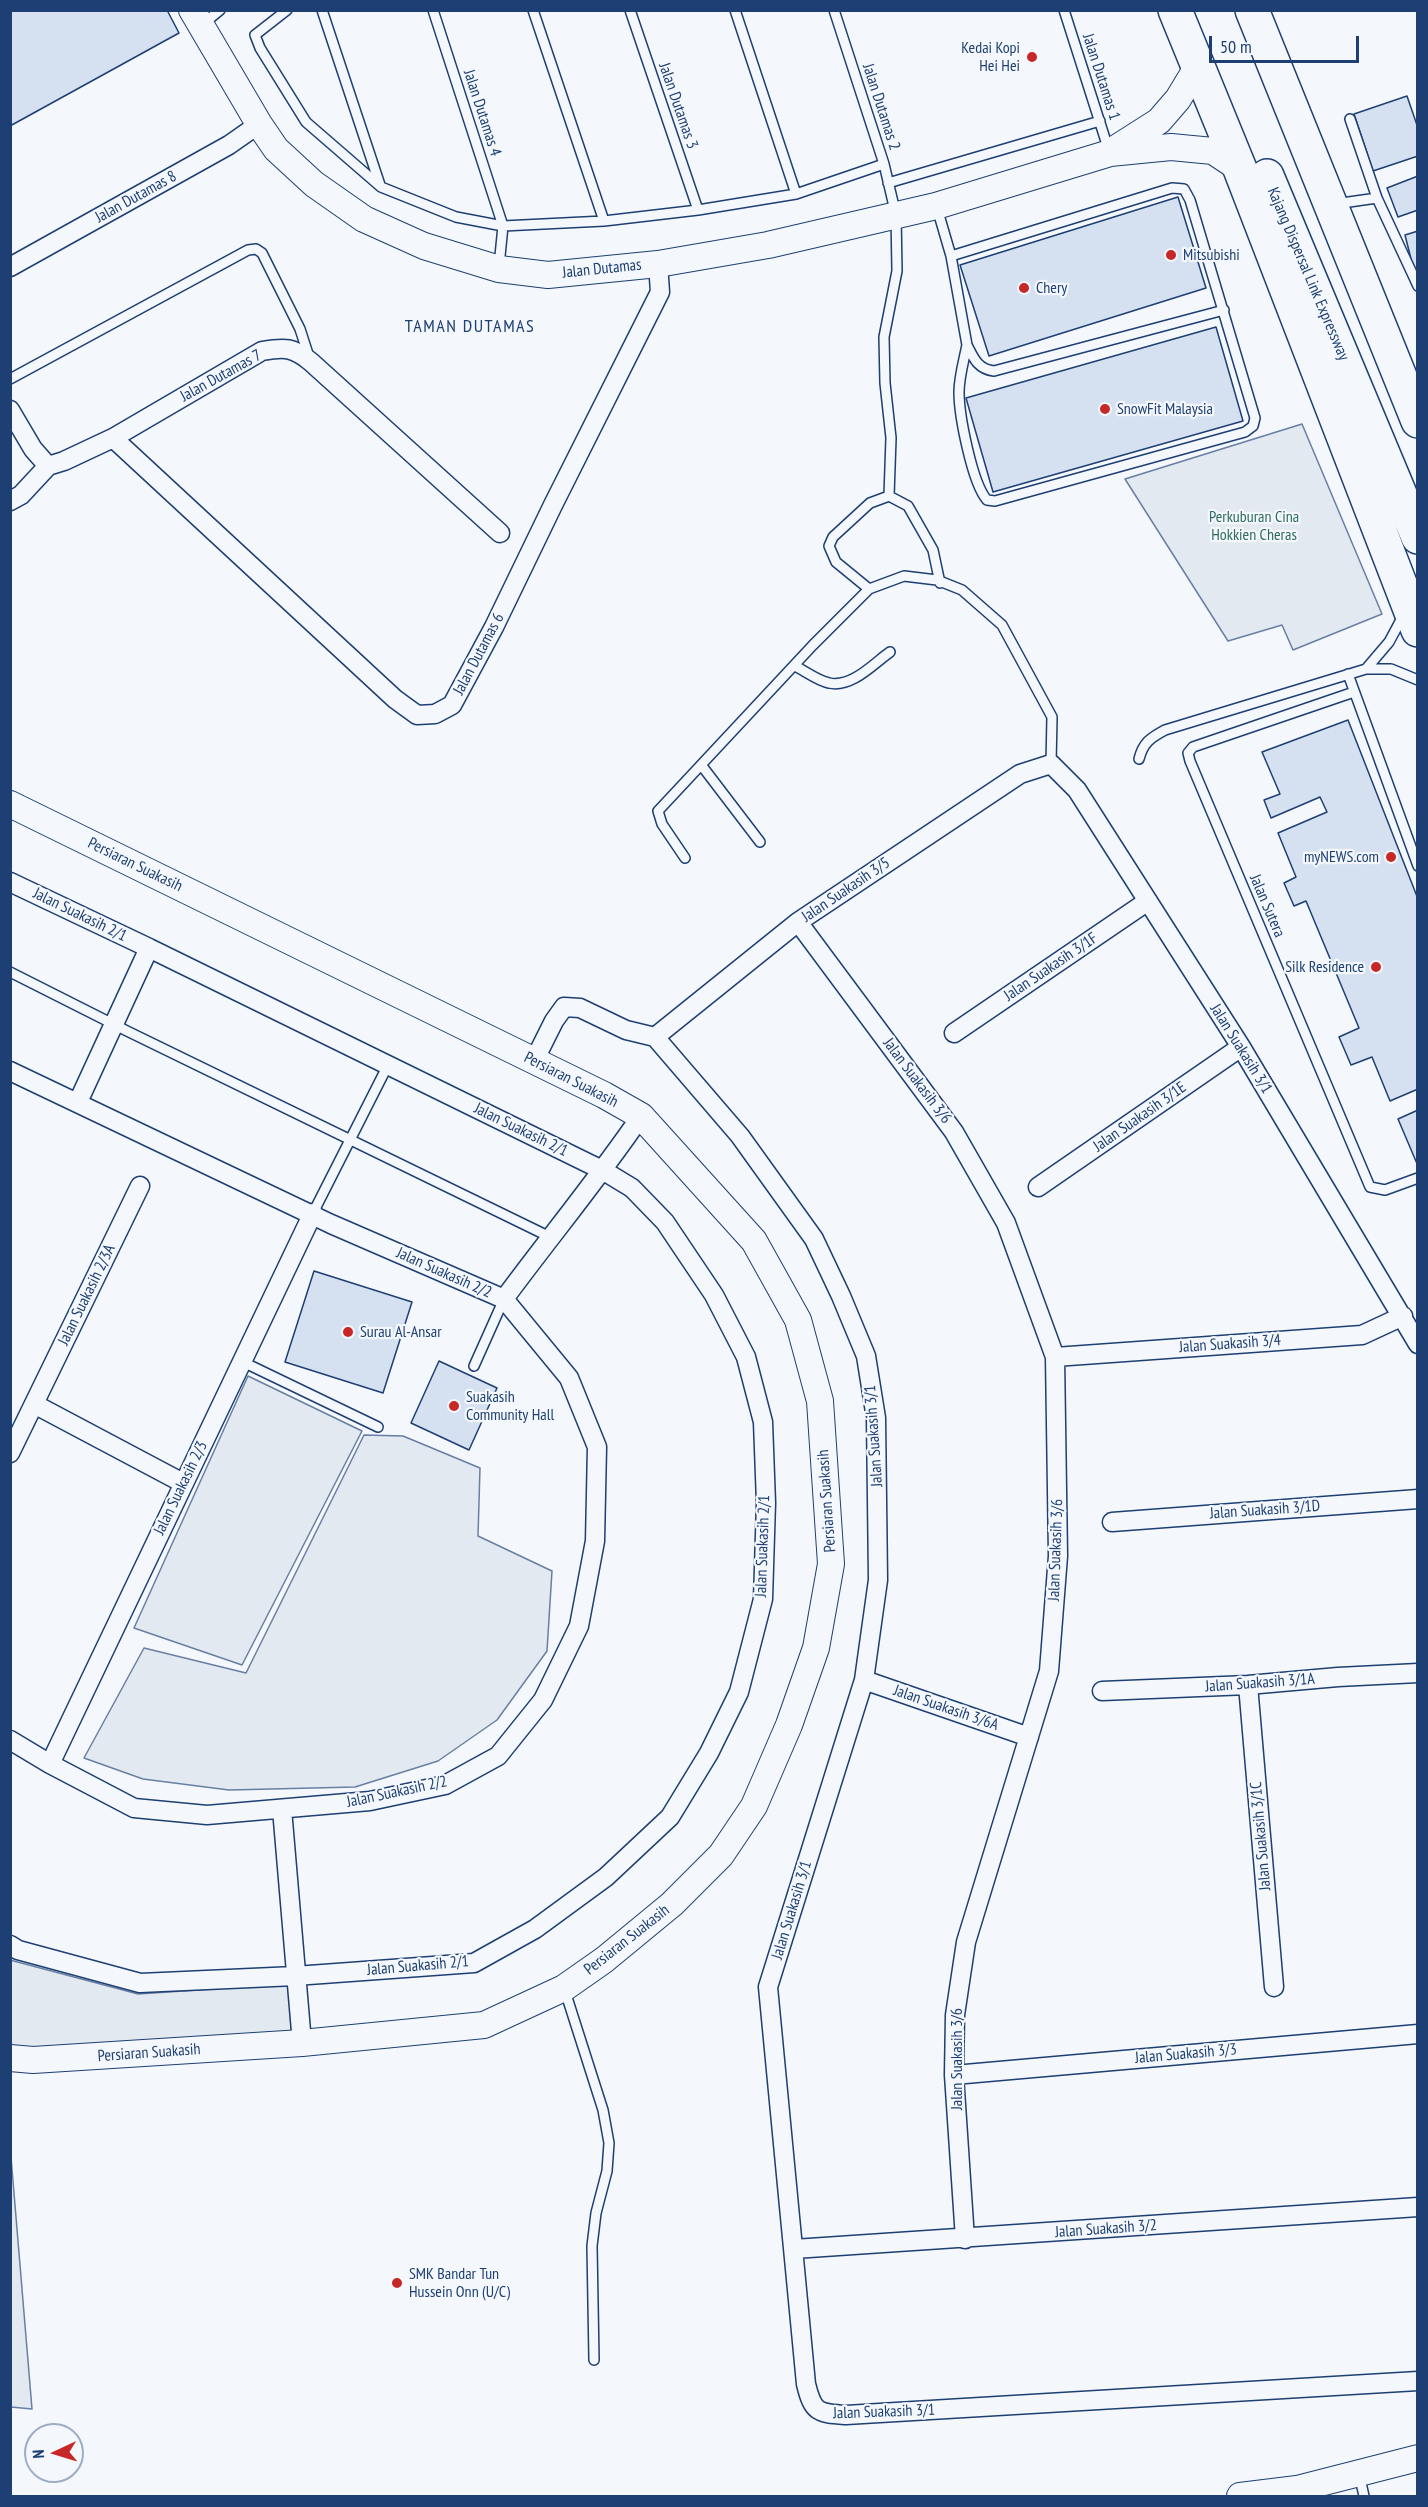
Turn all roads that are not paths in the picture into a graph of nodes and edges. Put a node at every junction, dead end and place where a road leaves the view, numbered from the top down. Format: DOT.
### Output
graph roads {
  1 [pos="287,10"];
  2 [pos="322,10"];
  3 [pos="433,10"];
  4 [pos="533,10"];
  5 [pos="630,10"];
  6 [pos="735,10"];
  7 [pos="834,10"];
  8 [pos="1064,10"];
  9 [pos="1175,10"];
  10 [pos="1198,10"];
  11 [pos="1252,10"];
  12 [pos="204,16"];
  13 [pos="1198,66"];
  14 [pos="1350,119"];
  15 [pos="1100,121"];
  16 [pos="259,124"];
  17 [pos="1110,153"];
  18 [pos="884,164"];
  19 [pos="1240,169"];
  20 [pos="888,183"];
  21 [pos="381,186"];
  22 [pos="796,194"];
  23 [pos="1377,198"];
  24 [pos="1331,204"];
  25 [pos="936,206"];
  26 [pos="698,210"];
  27 [pos="896,214"];
  28 [pos="604,221"];
  29 [pos="503,226"];
  30 [pos="951,256"];
  31 [pos="658,264"];
  32 [pos="10,267"];
  33 [pos="499,269"];
  34 [pos="1418,286"];
  35 [pos="1369,302"];
  36 [pos="1224,310"];
  37 [pos="967,345"];
  38 [pos="311,363"];
  39 [pos="10,379"];
  40 [pos="1418,380"];
  41 [pos="10,410"];
  42 [pos="1418,421"];
  43 [pos="113,438"];
  44 [pos="48,466"];
  45 [pos="889,496"];
  46 [pos="10,501"];
  47 [pos="500,533"];
  48 [pos="1418,537"];
  49 [pos="940,583"];
  50 [pos="869,589"];
  51 [pos="1413,617"];
  52 [pos="890,652"];
  53 [pos="795,666"];
  54 [pos="1366,669"];
  55 [pos="1348,674"];
  56 [pos="1418,680"];
  57 [pos="1354,692"];
  58 [pos="1139,759"];
  59 [pos="1051,764"];
  60 [pos="702,766"];
  61 [pos="10,804"];
  62 [pos="760,842"];
  63 [pos="685,858"];
  64 [pos="1418,866"];
  65 [pos="10,882"];
  66 [pos="1148,901"];
  67 [pos="798,922"];
  68 [pos="149,948"];
  69 [pos="10,972"];
  70 [pos="114,1024"];
  71 [pos="954,1033"];
  72 [pos="654,1038"];
  73 [pos="1241,1047"];
  74 [pos="534,1061"];
  75 [pos="388,1065"];
  76 [pos="10,1071"];
  77 [pos="78,1102"];
  78 [pos="641,1116"];
  79 [pos="351,1140"];
  80 [pos="604,1171"];
  81 [pos="1418,1178"];
  82 [pos="140,1185"];
  83 [pos="1038,1187"];
  84 [pos="313,1214"];
  85 [pos="550,1237"];
  86 [pos="504,1299"];
  87 [pos="1402,1316"];
  88 [pos="1418,1344"];
  89 [pos="1055,1357"];
  90 [pos="243,1362"];
  91 [pos="474,1366"];
  92 [pos="34,1404"];
  93 [pos="378,1427"];
  94 [pos="10,1453"];
  95 [pos="183,1483"];
  96 [pos="1418,1499"];
  97 [pos="1112,1522"];
  98 [pos="1418,1673"];
  99 [pos="864,1680"];
  100 [pos="1248,1685"];
  101 [pos="1102,1691"];
  102 [pos="1029,1737"];
  103 [pos="10,1740"];
  104 [pos="50,1764"];
  105 [pos="282,1809"];
  106 [pos="10,1945"];
  107 [pos="295,1976"];
  108 [pos="1274,1987"];
  109 [pos="564,1988"];
  110 [pos="1418,2034"];
  111 [pos="302,2043"];
  112 [pos="10,2058"];
  113 [pos="954,2075"];
  114 [pos="1418,2207"];
  115 [pos="965,2239"];
  116 [pos="794,2249"];
  117 [pos="594,2360"];
  118 [pos="1418,2381"];
  119 [pos="1418,2458"];
  120 [pos="1361,2485"];
  121 [pos="1298,2493"];
  122 [pos="1240,2496"];
  1 -- 21 [label="lane"];
  2 -- 21 [label="lane"];
  3 -- 29 [label="lane, Jalan Dutamas 4"];
  4 -- 28 [label="lane"];
  5 -- 26 [label="lane, Jalan Dutamas 3"];
  6 -- 22 [label="lane"];
  7 -- 18 [label="lane, Jalan Dutamas 2"];
  8 -- 15 [label="lane, Jalan Dutamas 1"];
  9 -- 13 [label="highway"];
  10 -- 48 [label="highway, Kajang Dispersal Link Expressway"];
  11 -- 24 [label="highway"];
  12 -- 16 [label="street, Jalan Dutamas"];
  13 -- 17 [label="street"];
  13 -- 19 [label="highway"];
  14 -- 23 [label="lane"];
  15 -- 17 [label="lane, Jalan Dutamas 1"];
  15 -- 20 [label="lane"];
  16 -- 32 [label="street, Jalan Dutamas 8"];
  16 -- 33 [label="street, Jalan Dutamas"];
  17 -- 19 [label="street"];
  17 -- 25 [label="street, Jalan Dutamas"];
  18 -- 20 [label="lane, Jalan Dutamas 2"];
  18 -- 22 [label="lane"];
  19 -- 51 [label="highway"];
  20 -- 27 [label="lane, Jalan Dutamas 2"];
  21 -- 29 [label="lane"];
  22 -- 26 [label="lane"];
  23 -- 24 [label="lane"];
  23 -- 34 [label="lane"];
  24 -- 35 [label="highway"];
  25 -- 27 [label="street, Jalan Dutamas"];
  25 -- 30 [label="lane"];
  26 -- 28 [label="lane"];
  27 -- 31 [label="street, Jalan Dutamas"];
  27 -- 45 [label="lane, Jalan Dutamas 2"];
  28 -- 29 [label="lane"];
  29 -- 33 [label="lane"];
  30 -- 36 [label="lane"];
  30 -- 37 [label="lane"];
  31 -- 33 [label="street, Jalan Dutamas"];
  31 -- 43 [label="street, Jalan Dutamas 6"];
  35 -- 40 [label="highway"];
  35 -- 42 [label="highway"];
  36 -- 37 [label="lane"];
  36 -- 37 [label="lane"];
  38 -- 39 [label="lane"];
  38 -- 43 [label="street, Jalan Dutamas 7"];
  38 -- 47 [label="street, Jalan Dutamas 7"];
  41 -- 44 [label="street"];
  43 -- 44 [label="street, Jalan Dutamas 7"];
  44 -- 46 [label="street, Jalan Dutamas 7"];
  45 -- 49 [label="lane"];
  45 -- 50 [label="lane"];
  49 -- 50 [label="lane"];
  49 -- 59 [label="lane"];
  50 -- 53 [label="lane"];
  51 -- 54 [label="lane"];
  52 -- 53 [label="lane"];
  53 -- 60 [label="lane"];
  54 -- 55 [label="lane"];
  54 -- 56 [label="lane"];
  55 -- 57 [label="lane"];
  55 -- 58 [label="lane"];
  57 -- 64 [label="lane"];
  57 -- 81 [label="lane, Jalan Sutera"];
  59 -- 66 [label="street, Jalan Suakasih 3/1"];
  59 -- 67 [label="street, Jalan Suakasih 3/5"];
  60 -- 62 [label="lane"];
  60 -- 63 [label="lane"];
  61 -- 74 [label="street, Persiaran Suakasih"];
  65 -- 68 [label="street, Jalan Suakasih 2/1"];
  66 -- 71 [label="street, Jalan Suakasih 3/1F"];
  66 -- 73 [label="street, Jalan Suakasih 3/1"];
  67 -- 72 [label="street, Jalan Suakasih 3/5"];
  67 -- 89 [label="street, Jalan Suakasih 3/6"];
  68 -- 70 [label="street"];
  68 -- 75 [label="street, Jalan Suakasih 2/1"];
  69 -- 70 [label="lane"];
  70 -- 77 [label="street"];
  70 -- 79 [label="lane"];
  72 -- 74 [label="street"];
  72 -- 99 [label="street, Jalan Suakasih 3/1"];
  73 -- 83 [label="street, Jalan Suakasih 3/1E"];
  73 -- 87 [label="street, Jalan Suakasih 3/1"];
  74 -- 78 [label="street, Persiaran Suakasih"];
  75 -- 79 [label="lane"];
  75 -- 80 [label="street, Jalan Suakasih 2/1"];
  76 -- 77 [label="street, Jalan Suakasih 2/2"];
  77 -- 84 [label="street, Jalan Suakasih 2/2"];
  78 -- 80 [label="street"];
  78 -- 109 [label="street, Persiaran Suakasih"];
  79 -- 84 [label="lane"];
  79 -- 85 [label="lane"];
  80 -- 85 [label="street"];
  80 -- 107 [label="street, Jalan Suakasih 2/1"];
  82 -- 92 [label="street, Jalan Suakasih 2/3A"];
  84 -- 86 [label="street, Jalan Suakasih 2/2"];
  84 -- 90 [label="street, Jalan Suakasih 2/3"];
  85 -- 86 [label="street"];
  86 -- 91 [label="lane"];
  86 -- 105 [label="street, Jalan Suakasih 2/2"];
  87 -- 88 [label="street, Jalan Suakasih 3/1"];
  87 -- 89 [label="street, Jalan Suakasih 3/4"];
  89 -- 102 [label="street, Jalan Suakasih 3/6"];
  90 -- 93 [label="lane"];
  90 -- 95 [label="street, Jalan Suakasih 2/3"];
  92 -- 94 [label="street, Jalan Suakasih 2/3A"];
  92 -- 95 [label="street"];
  95 -- 104 [label="street, Jalan Suakasih 2/3"];
  96 -- 97 [label="street, Jalan Suakasih 3/1D"];
  98 -- 100 [label="street, Jalan Suakasih 3/1A"];
  99 -- 102 [label="street, Jalan Suakasih 3/6A"];
  99 -- 116 [label="street, Jalan Suakasih 3/1"];
  100 -- 101 [label="street, Jalan Suakasih 3/1A"];
  100 -- 108 [label="street, Jalan Suakasih 3/1C"];
  102 -- 113 [label="street, Jalan Suakasih 3/6"];
  103 -- 104 [label="street, Jalan Suakasih 2/2"];
  104 -- 105 [label="street, Jalan Suakasih 2/2"];
  105 -- 107 [label="street"];
  106 -- 107 [label="street, Jalan Suakasih 2/1"];
  107 -- 111 [label="street"];
  109 -- 111 [label="street, Persiaran Suakasih"];
  109 -- 117 [label="lane"];
  110 -- 113 [label="street, Jalan Suakasih 3/3"];
  111 -- 112 [label="street, Persiaran Suakasih"];
  113 -- 115 [label="street, Jalan Suakasih 3/6"];
  114 -- 115 [label="street, Jalan Suakasih 3/2"];
  115 -- 116 [label="street, Jalan Suakasih 3/2"];
  116 -- 118 [label="street, Jalan Suakasih 3/1"];
  119 -- 120 [label="street"];
  120 -- 121 [label="street"];
  121 -- 122 [label="street"];
}
